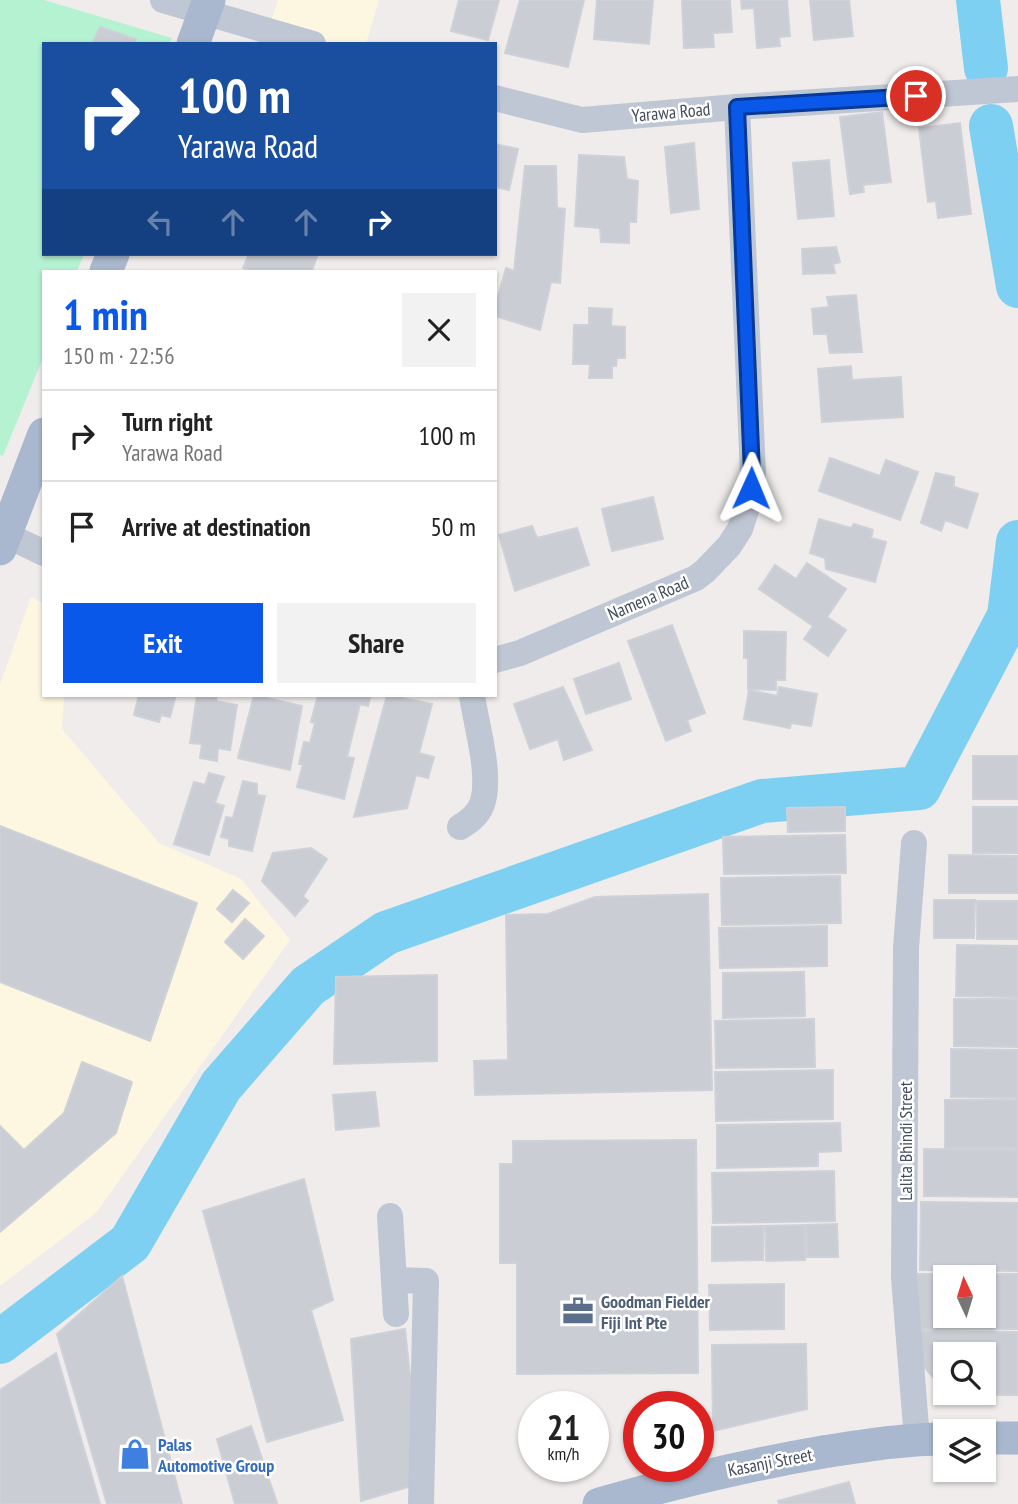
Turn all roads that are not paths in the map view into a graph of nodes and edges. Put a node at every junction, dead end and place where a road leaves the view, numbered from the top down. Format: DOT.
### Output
graph roads {
  1 [pos="163,0"];
  2 [pos="207,6"];
  3 [pos="193,42"];
  4 [pos="307,42"];
  5 [pos="1018,89"];
  6 [pos="497,98"];
  7 [pos="737,107"];
  8 [pos="42,440"];
  9 [pos="2,539"];
  10 [pos="42,552"];
  11 [pos="497,659"];
  12 [pos="472,697"];
  13 [pos="460,827"];
  14 [pos="914,843"];
  15 [pos="390,1216"];
  16 [pos="394,1280"];
  17 [pos="396,1314"];
  18 [pos="996,1438"];
  19 [pos="1018,1438"];
  20 [pos="931,1439"];
  21 [pos="421,1504"];
  22 [pos="599,1504"];
  1 -- 2 [label="street"];
  2 -- 3 [label="main road"];
  2 -- 4 [label="street"];
  5 -- 7 [label="street, Yarawa Road"];
  6 -- 7 [label="street, Yarawa Road"];
  7 -- 11 [label="street, Namena Road"];
  8 -- 9 [label="main road"];
  9 -- 10 [label="street"];
  12 -- 13 [label="street"];
  14 -- 20 [label="street, Lalita Bhindi Street"];
  15 -- 16 [label="street"];
  16 -- 17 [label="street"];
  16 -- 21 [label="street"];
  18 -- 19 [label="main road"];
  20 -- 22 [label="main road, Kasanji Street"];
}
